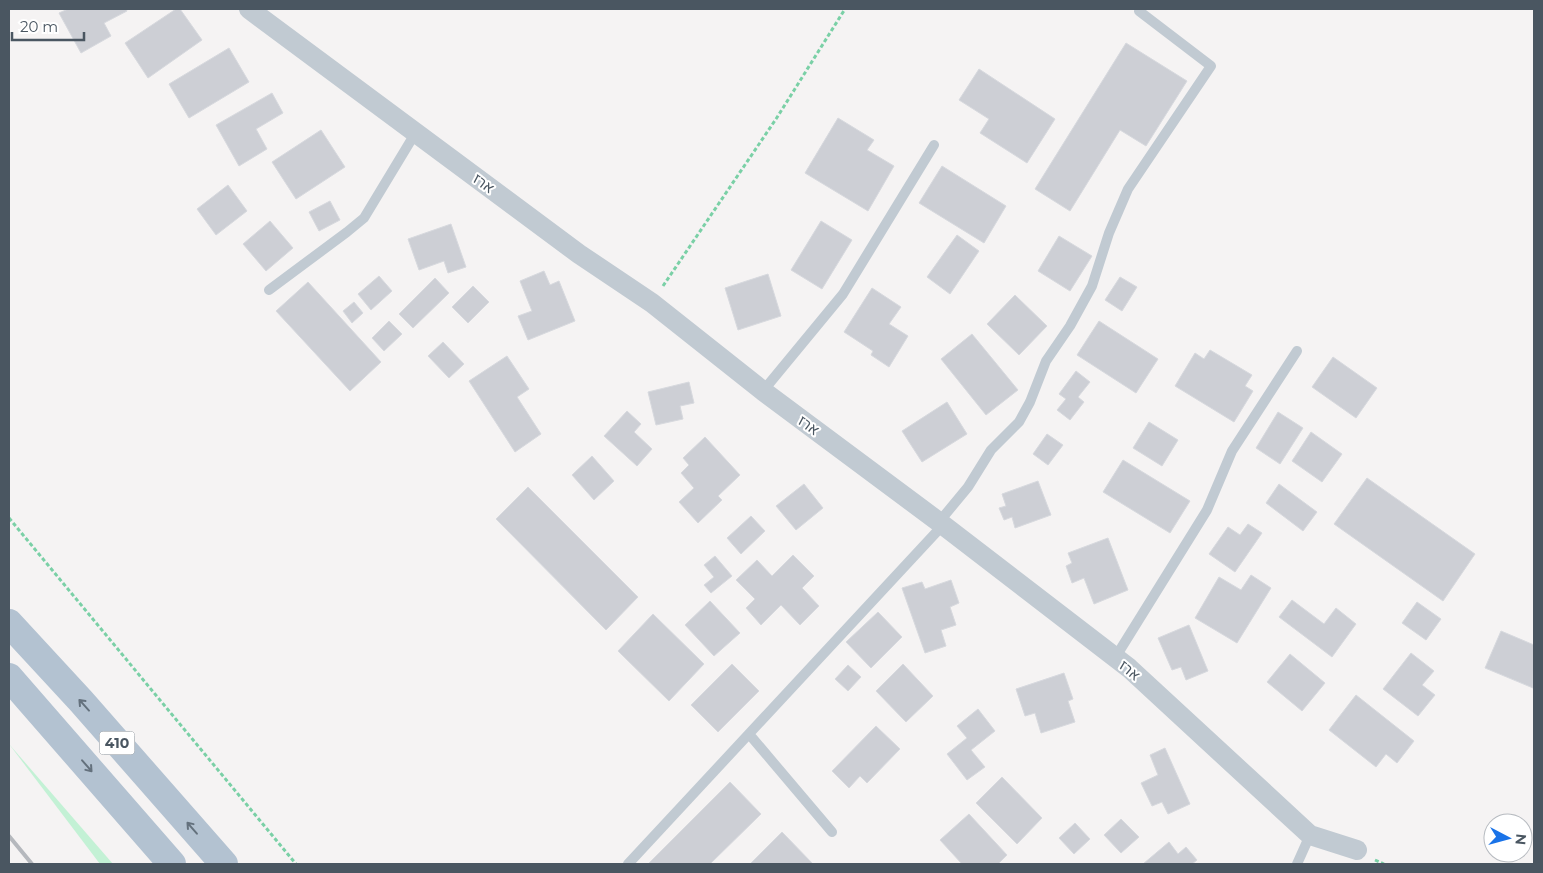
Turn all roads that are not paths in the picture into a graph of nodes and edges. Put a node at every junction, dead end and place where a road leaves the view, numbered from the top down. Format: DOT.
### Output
graph roads {
  1 [pos="249,9"];
  2 [pos="1139,11"];
  3 [pos="416,132"];
  4 [pos="934,145"];
  5 [pos="268,290"];
  6 [pos="1297,352"];
  7 [pos="763,391"];
  8 [pos="941,523"];
  9 [pos="9,623"];
  10 [pos="1115,658"];
  11 [pos="9,677"];
  12 [pos="749,734"];
  13 [pos="832,832"];
  14 [pos="1310,835"];
  15 [pos="1356,850"];
  16 [pos="172,864"];
  17 [pos="224,864"];
  18 [pos="628,864"];
  19 [pos="1297,864"];
  1 -- 3 [label="street, ארז"];
  2 -- 8 [label="lane"];
  3 -- 5 [label="lane"];
  3 -- 7 [label="street, ארז"];
  4 -- 7 [label="lane"];
  6 -- 10 [label="lane"];
  7 -- 8 [label="street, ארז"];
  8 -- 10 [label="street, ארז"];
  8 -- 12 [label="lane"];
  17 -- 9 [label="main road, 410, one-way"];
  10 -- 14 [label="street, ארז"];
  11 -- 16 [label="main road, 410, one-way"];
  12 -- 13 [label="lane"];
  12 -- 18 [label="lane"];
  14 -- 15 [label="street, ארז"];
  14 -- 19 [label="lane"];
}
